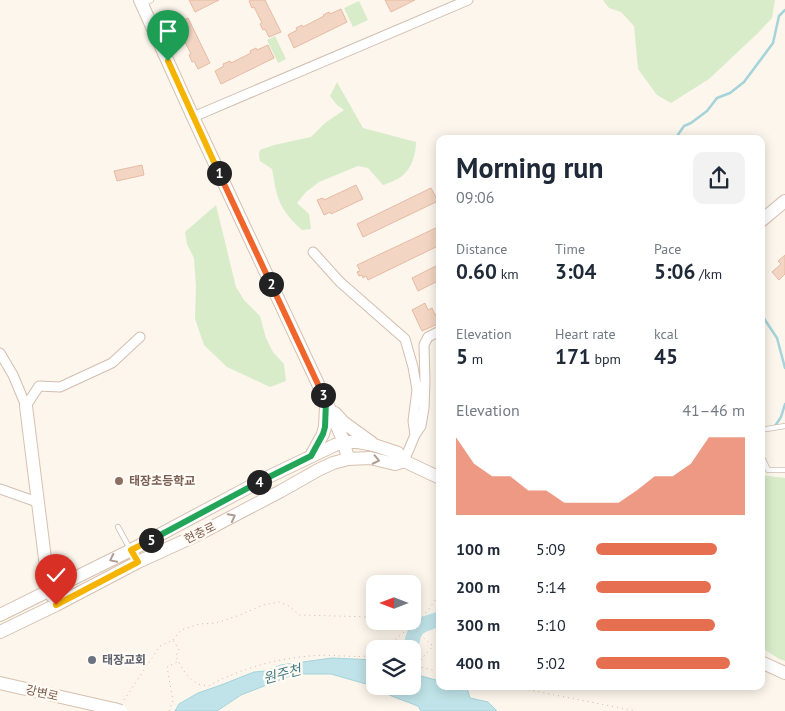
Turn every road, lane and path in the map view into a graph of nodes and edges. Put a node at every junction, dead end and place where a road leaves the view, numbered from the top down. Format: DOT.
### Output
graph roads {
  1 [pos="468,0"];
  2 [pos="145,2"];
  3 [pos="193,117"];
  4 [pos="785,202"];
  5 [pos="765,219"];
  6 [pos="313,252"];
  7 [pos="436,333"];
  8 [pos="140,337"];
  9 [pos="0,353"];
  10 [pos="326,401"];
  11 [pos="26,406"];
  12 [pos="785,426"];
  13 [pos="765,429"];
  14 [pos="415,435"];
  15 [pos="344,442"];
  16 [pos="374,445"];
  17 [pos="311,456"];
  18 [pos="348,459"];
  19 [pos="404,461"];
  20 [pos="765,464"];
  21 [pos="785,470"];
  22 [pos="436,474"];
  23 [pos="0,489"];
  24 [pos="37,502"];
  25 [pos="118,527"];
  26 [pos="131,550"];
  27 [pos="138,562"];
  28 [pos="49,591"];
  29 [pos="436,599"];
  30 [pos="56,605"];
  31 [pos="0,615"];
  32 [pos="366,617"];
  33 [pos="421,618"];
  34 [pos="406,630"];
  35 [pos="415,630"];
  36 [pos="0,633"];
  37 [pos="173,640"];
  38 [pos="395,640"];
  39 [pos="366,656"];
  40 [pos="178,661"];
  41 [pos="765,664"];
  42 [pos="436,671"];
  43 [pos="785,673"];
  44 [pos="0,683"];
  45 [pos="529,690"];
  46 [pos="0,691"];
  47 [pos="119,706"];
  48 [pos="88,711"];
  49 [pos="168,711"];
  50 [pos="636,711"];
  1 -- 3 [label="street"];
  2 -- 3 [label="street"];
  3 -- 10 [label="street"];
  4 -- 5 [label="street"];
  6 -- 14 [label="street"];
  7 -- 14 [label="street"];
  8 -- 11 [label="street"];
  9 -- 11 [label="street"];
  10 -- 15 [label="street"];
  10 -- 16 [label="street"];
  10 -- 17 [label="street"];
  11 -- 24 [label="street"];
  12 -- 13 [label="lane"];
  14 -- 19 [label="street"];
  15 -- 16 [label="street, 현충로"];
  15 -- 17 [label="street, 현충로"];
  15 -- 18 [label="street"];
  16 -- 19 [label="street, 현충로"];
  17 -- 26 [label="street, 현충로"];
  18 -- 19 [label="street, 현충로, one-way"];
  27 -- 18 [label="street, 현충로, one-way"];
  19 -- 22 [label="street, 현충로"];
  20 -- 21 [label="lane"];
  23 -- 24 [label="street"];
  24 -- 28 [label="street"];
  25 -- 26 [label="lane"];
  26 -- 27 [label="street"];
  26 -- 28 [label="street, 현충로, one-way"];
  27 -- 30 [label="street, 현충로"];
  28 -- 30 [label="street"];
  28 -- 31 [label="street, 현충로"];
  29 -- 33 [label="path"];
  30 -- 36 [label="street, 현충로"];
  32 -- 37 [label="path"];
  34 -- 38 [label="path"];
  35 -- 42 [label="path"];
  37 -- 40 [label="path"];
  37 -- 47 [label="path"];
  39 -- 40 [label="path"];
  40 -- 49 [label="path"];
  41 -- 43 [label="street"];
  44 -- 47 [label="street, 강변로"];
  45 -- 50 [label="path"];
  46 -- 48 [label="street, 강변로"];
}
